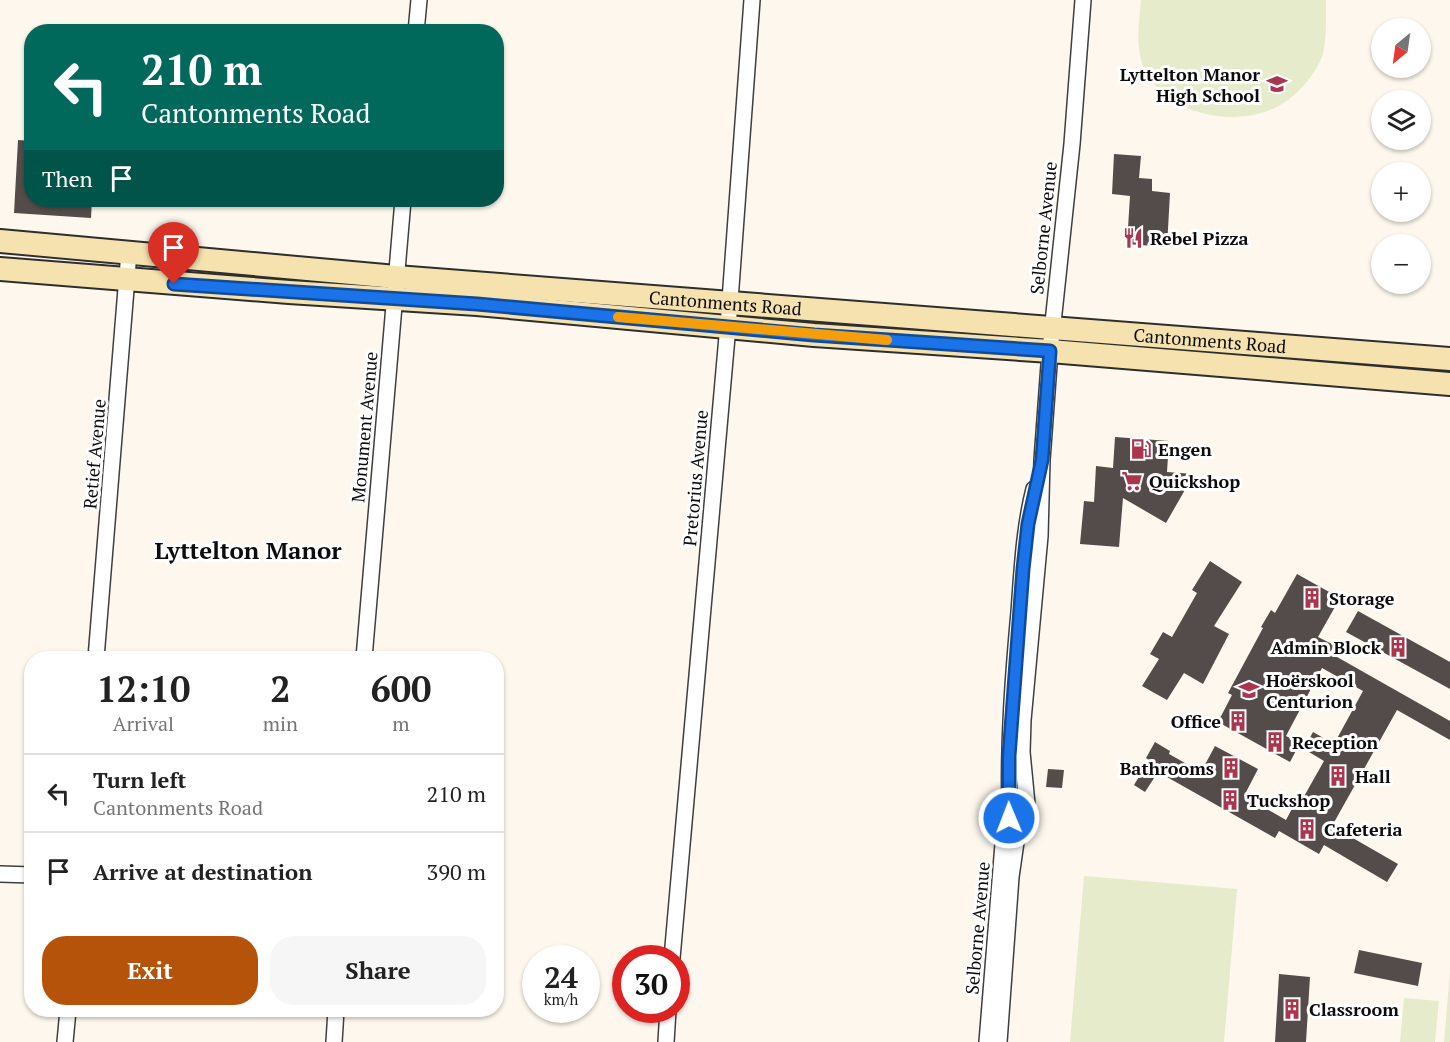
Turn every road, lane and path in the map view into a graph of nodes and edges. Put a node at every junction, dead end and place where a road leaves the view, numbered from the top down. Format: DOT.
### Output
graph roads {
  1 [pos="419,0"];
  2 [pos="752,0"];
  3 [pos="1083,0"];
  4 [pos="417,24"];
  5 [pos="402,207"];
  6 [pos="0,241"];
  7 [pos="129,252"];
  8 [pos="0,269"];
  9 [pos="128,280"];
  10 [pos="395,288"];
  11 [pos="730,302"];
  12 [pos="728,326"];
  13 [pos="1052,328"];
  14 [pos="1050,351"];
  15 [pos="1450,359"];
  16 [pos="1450,384"];
  17 [pos="1036,510"];
  18 [pos="97,651"];
  19 [pos="365,651"];
  20 [pos="1027,804"];
  21 [pos="1010,814"];
  22 [pos="1024,826"];
  23 [pos="0,874"];
  24 [pos="24,875"];
  25 [pos="673,945"];
  26 [pos="67,1017"];
  27 [pos="336,1017"];
  28 [pos="667,1023"];
  29 [pos="65,1042"];
  30 [pos="334,1042"];
  31 [pos="666,1042"];
  32 [pos="987,1042"];
  33 [pos="999,1042"];
  1 -- 4 [label="street"];
  2 -- 11 [label="street, Pretorius Avenue"];
  3 -- 13 [label="street, Selborne Avenue"];
  5 -- 10 [label="street, Monument Avenue"];
  6 -- 7 [label="main road, Cantonments Road"];
  7 -- 9 [label="street, Retief Avenue"];
  7 -- 10 [label="main road, Cantonments Road"];
  8 -- 9 [label="main road, Cantonments Road"];
  9 -- 10 [label="main road, Cantonments Road"];
  9 -- 18 [label="street, Retief Avenue"];
  10 -- 11 [label="main road, Cantonments Road"];
  10 -- 12 [label="main road, Cantonments Road"];
  10 -- 19 [label="street, Monument Avenue"];
  11 -- 12 [label="street, Pretorius Avenue"];
  11 -- 13 [label="main road, Cantonments Road"];
  12 -- 14 [label="main road, Cantonments Road"];
  12 -- 25 [label="street, Pretorius Avenue"];
  13 -- 14 [label="street, Selborne Avenue"];
  13 -- 15 [label="main road, Cantonments Road"];
  14 -- 16 [label="main road, Cantonments Road"];
  14 -- 17 [label="street, Selborne Avenue"];
  17 -- 20 [label="street, Selborne Avenue"];
  17 -- 21 [label="street, Selborne Avenue"];
  20 -- 21 [label="street"];
  20 -- 22 [label="street"];
  21 -- 22 [label="street"];
  21 -- 32 [label="street, Selborne Avenue"];
  22 -- 33 [label="street, Selborne Avenue"];
  23 -- 24 [label="street"];
  26 -- 29 [label="street"];
  27 -- 30 [label="street"];
  28 -- 31 [label="street"];
}
